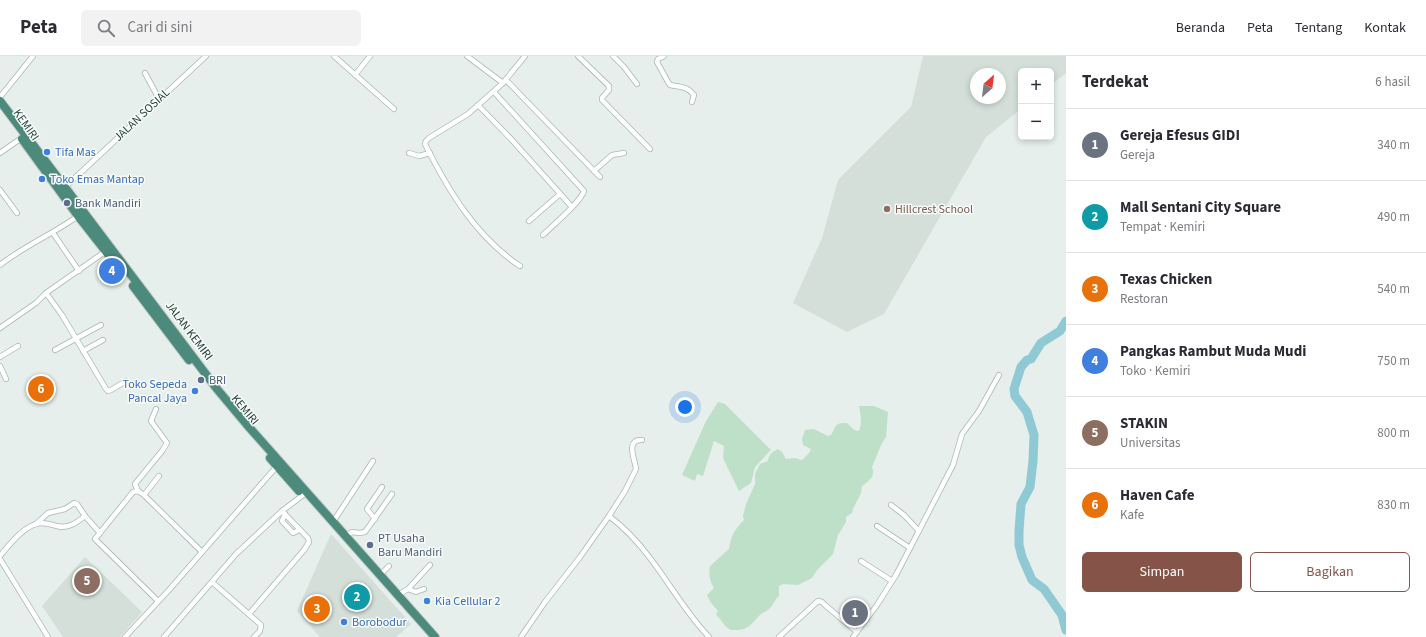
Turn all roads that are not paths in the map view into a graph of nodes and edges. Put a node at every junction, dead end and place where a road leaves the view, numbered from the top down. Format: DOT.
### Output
graph roads {
  1 [pos="32,56"];
  2 [pos="206,56"];
  3 [pos="334,56"];
  4 [pos="370,56"];
  5 [pos="467,56"];
  6 [pos="524,56"];
  7 [pos="578,56"];
  8 [pos="613,56"];
  9 [pos="664,56"];
  10 [pos="145,73"];
  11 [pos="355,75"];
  12 [pos="504,82"];
  13 [pos="637,84"];
  14 [pos="494,92"];
  15 [pos="0,97"];
  16 [pos="159,99"];
  17 [pos="0,101"];
  18 [pos="692,102"];
  19 [pos="478,105"];
  20 [pos="0,109"];
  21 [pos="394,109"];
  22 [pos="23,137"];
  23 [pos="650,149"];
  24 [pos="408,153"];
  25 [pos="430,153"];
  26 [pos="0,154"];
  27 [pos="624,154"];
  28 [pos="594,171"];
  29 [pos="600,177"];
  30 [pos="0,190"];
  31 [pos="62,190"];
  32 [pos="560,194"];
  33 [pos="572,207"];
  34 [pos="17,213"];
  35 [pos="78,216"];
  36 [pos="529,221"];
  37 [pos="53,233"];
  38 [pos="543,235"];
  39 [pos="106,251"];
  40 [pos="0,264"];
  41 [pos="520,266"];
  42 [pos="79,271"];
  43 [pos="46,293"];
  44 [pos="101,325"];
  45 [pos="0,328"];
  46 [pos="76,339"];
  47 [pos="103,340"];
  48 [pos="18,346"];
  49 [pos="55,350"];
  50 [pos="83,351"];
  51 [pos="0,357"];
  52 [pos="0,366"];
  53 [pos="999,375"];
  54 [pos="6,379"];
  55 [pos="126,381"];
  56 [pos="156,409"];
  57 [pos="642,440"];
  58 [pos="373,461"];
  59 [pos="277,466"];
  60 [pos="159,476"];
  61 [pos="382,487"];
  62 [pos="138,491"];
  63 [pos="305,494"];
  64 [pos="392,494"];
  65 [pos="144,495"];
  66 [pos="890,506"];
  67 [pos="284,513"];
  68 [pos="85,516"];
  69 [pos="609,516"];
  70 [pos="375,519"];
  71 [pos="333,522"];
  72 [pos="35,524"];
  73 [pos="877,526"];
  74 [pos="299,530"];
  75 [pos="919,531"];
  76 [pos="100,533"];
  77 [pos="345,536"];
  78 [pos="910,548"];
  79 [pos="202,552"];
  80 [pos="0,556"];
  81 [pos="0,559"];
  82 [pos="861,561"];
  83 [pos="430,565"];
  84 [pos="389,566"];
  85 [pos="380,576"];
  86 [pos="892,581"];
  87 [pos="212,582"];
  88 [pos="408,589"];
  89 [pos="424,589"];
  90 [pos="398,595"];
  91 [pos="158,601"];
  92 [pos="249,614"];
  93 [pos="857,632"];
  94 [pos="48,637"];
  95 [pos="125,637"];
  96 [pos="164,637"];
  97 [pos="254,637"];
  98 [pos="428,637"];
  99 [pos="435,637"];
  100 [pos="521,637"];
  101 [pos="709,637"];
  102 [pos="779,637"];
  103 [pos="853,637"];
  1 -- 15 [label="street"];
  2 -- 16 [label="street, JALAN SOSIAL"];
  3 -- 11 [label="street"];
  4 -- 11 [label="street"];
  5 -- 12 [label="street"];
  6 -- 12 [label="street"];
  7 -- 23 [label="street"];
  8 -- 13 [label="street"];
  9 -- 18 [label="street"];
  10 -- 16 [label="street"];
  11 -- 21 [label="street"];
  12 -- 14 [label="street"];
  12 -- 28 [label="street"];
  14 -- 19 [label="street"];
  14 -- 33 [label="street"];
  16 -- 31 [label="street, JALAN SOSIAL"];
  17 -- 22 [label="highway"];
  19 -- 25 [label="street"];
  19 -- 32 [label="street"];
  20 -- 22 [label="highway, KEMIRI"];
  22 -- 26 [label="street"];
  22 -- 31 [label="highway, KEMIRI"];
  24 -- 25 [label="street"];
  25 -- 41 [label="street"];
  27 -- 28 [label="street"];
  28 -- 29 [label="street"];
  30 -- 34 [label="street"];
  31 -- 35 [label="highway, KEMIRI"];
  31 -- 63 [label="highway, JALAN KEMIRI"];
  32 -- 33 [label="street"];
  32 -- 36 [label="street"];
  33 -- 38 [label="street"];
  35 -- 37 [label="street"];
  35 -- 39 [label="highway, KEMIRI"];
  37 -- 40 [label="street"];
  37 -- 42 [label="street"];
  39 -- 42 [label="street"];
  39 -- 59 [label="highway, KEMIRI"];
  42 -- 43 [label="street"];
  43 -- 45 [label="street"];
  43 -- 46 [label="street"];
  44 -- 46 [label="street"];
  46 -- 49 [label="street"];
  46 -- 50 [label="street"];
  47 -- 50 [label="street"];
  48 -- 51 [label="street"];
  50 -- 55 [label="street"];
  52 -- 54 [label="street"];
  53 -- 75 [label="street"];
  56 -- 62 [label="street"];
  57 -- 69 [label="street"];
  58 -- 71 [label="street"];
  59 -- 63 [label="highway, KEMIRI"];
  59 -- 79 [label="street"];
  60 -- 65 [label="street"];
  61 -- 70 [label="street"];
  62 -- 65 [label="street"];
  62 -- 76 [label="street"];
  63 -- 67 [label="street"];
  63 -- 71 [label="highway, JALAN KEMIRI"];
  63 -- 98 [label="highway, KEMIRI"];
  64 -- 70 [label="street"];
  65 -- 79 [label="street"];
  66 -- 75 [label="street"];
  67 -- 74 [label="street"];
  67 -- 74 [label="street"];
  67 -- 87 [label="street"];
  68 -- 72 [label="street"];
  68 -- 72 [label="street"];
  68 -- 76 [label="street"];
  69 -- 100 [label="street"];
  69 -- 101 [label="street"];
  70 -- 77 [label="street"];
  71 -- 77 [label="highway, JALAN KEMIRI"];
  72 -- 80 [label="street"];
  73 -- 78 [label="street"];
  74 -- 92 [label="street"];
  75 -- 78 [label="street"];
  76 -- 91 [label="street"];
  77 -- 85 [label="highway, JALAN KEMIRI"];
  78 -- 86 [label="street"];
  79 -- 91 [label="street"];
  81 -- 94 [label="street"];
  82 -- 86 [label="street"];
  83 -- 88 [label="street"];
  84 -- 85 [label="street"];
  85 -- 90 [label="highway, JALAN KEMIRI"];
  86 -- 93 [label="street"];
  87 -- 92 [label="street"];
  87 -- 96 [label="street"];
  88 -- 89 [label="street"];
  88 -- 90 [label="street"];
  90 -- 99 [label="highway, JALAN KEMIRI"];
  91 -- 95 [label="street"];
  92 -- 97 [label="street"];
  93 -- 102 [label="street"];
  93 -- 103 [label="street"];
}
